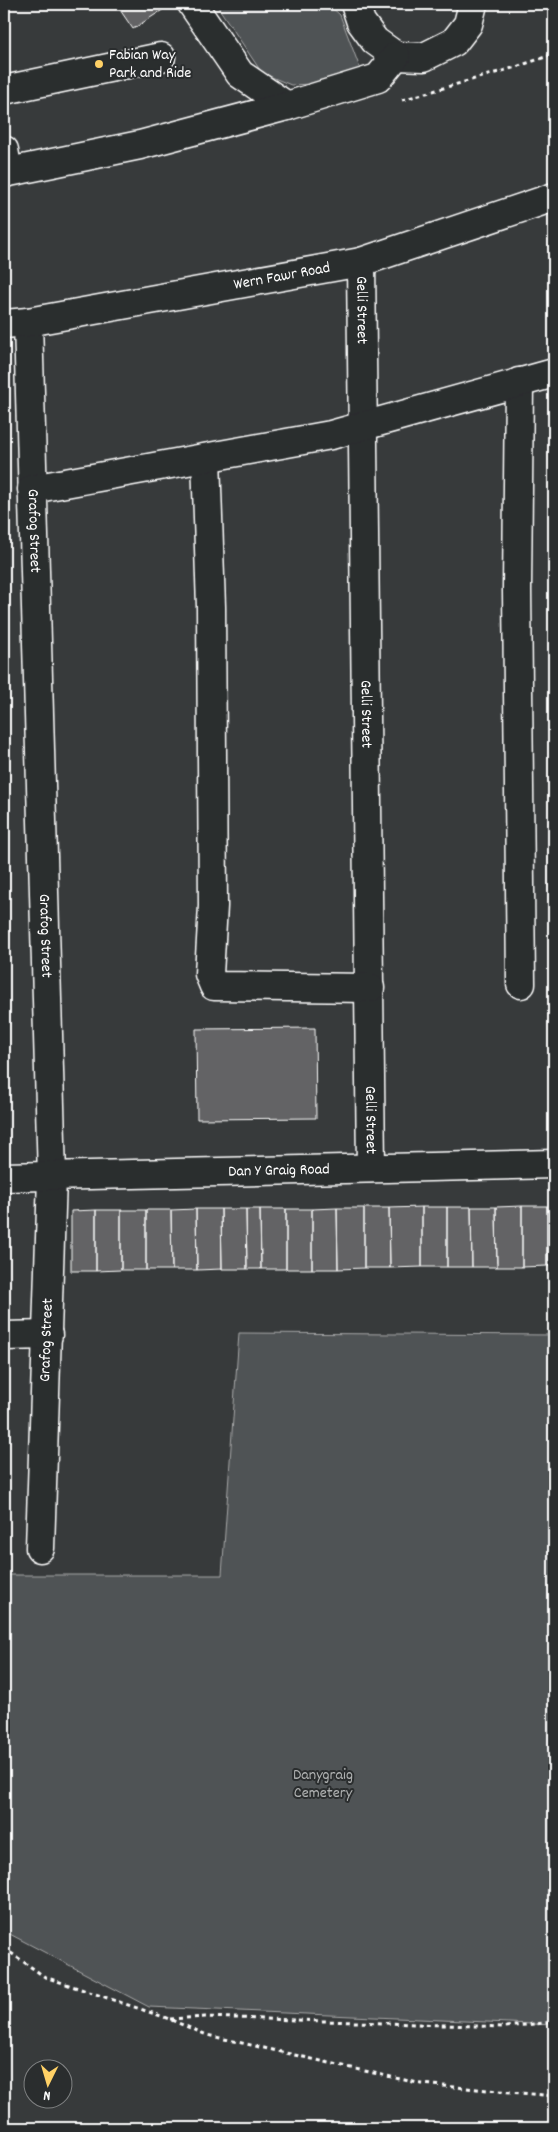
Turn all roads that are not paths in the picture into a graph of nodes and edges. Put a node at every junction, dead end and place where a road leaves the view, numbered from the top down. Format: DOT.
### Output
graph roads {
  1 [pos="192,4"];
  2 [pos="355,4"];
  3 [pos="473,4"];
  4 [pos="396,56"];
  5 [pos="161,57"];
  6 [pos="4,90"];
  7 [pos="287,106"];
  8 [pos="5,165"];
  9 [pos="554,197"];
  10 [pos="361,262"];
  11 [pos="16,323"];
  12 [pos="554,373"];
  13 [pos="519,382"];
  14 [pos="363,425"];
  15 [pos="206,458"];
  16 [pos="32,489"];
  17 [pos="521,984"];
  18 [pos="370,988"];
  19 [pos="554,1164"];
  20 [pos="372,1168"];
  21 [pos="4,1177"];
  22 [pos="52,1177"];
  23 [pos="48,1335"];
  24 [pos="4,1336"];
  25 [pos="40,1548"];
  1 -- 7 [label="street"];
  2 -- 4 [label="street"];
  3 -- 4 [label="street"];
  4 -- 7 [label="street"];
  5 -- 6 [label="street"];
  7 -- 8 [label="street"];
  9 -- 10 [label="street, Wern Fawr Road"];
  10 -- 11 [label="street, Wern Fawr Road"];
  10 -- 14 [label="street, Gelli Street"];
  11 -- 16 [label="street, Grafog Street"];
  12 -- 13 [label="street"];
  13 -- 14 [label="street"];
  13 -- 17 [label="street"];
  14 -- 15 [label="street"];
  14 -- 18 [label="street, Gelli Street"];
  15 -- 16 [label="street"];
  15 -- 18 [label="street"];
  16 -- 22 [label="street, Grafog Street"];
  18 -- 20 [label="street, Gelli Street"];
  19 -- 20 [label="street, Dan Y Graig Road"];
  20 -- 22 [label="street, Dan Y Graig Road"];
  21 -- 22 [label="street, Dan Y Graig Road"];
  22 -- 23 [label="street, Grafog Street"];
  23 -- 24 [label="street"];
  23 -- 25 [label="street, Grafog Street"];
}
